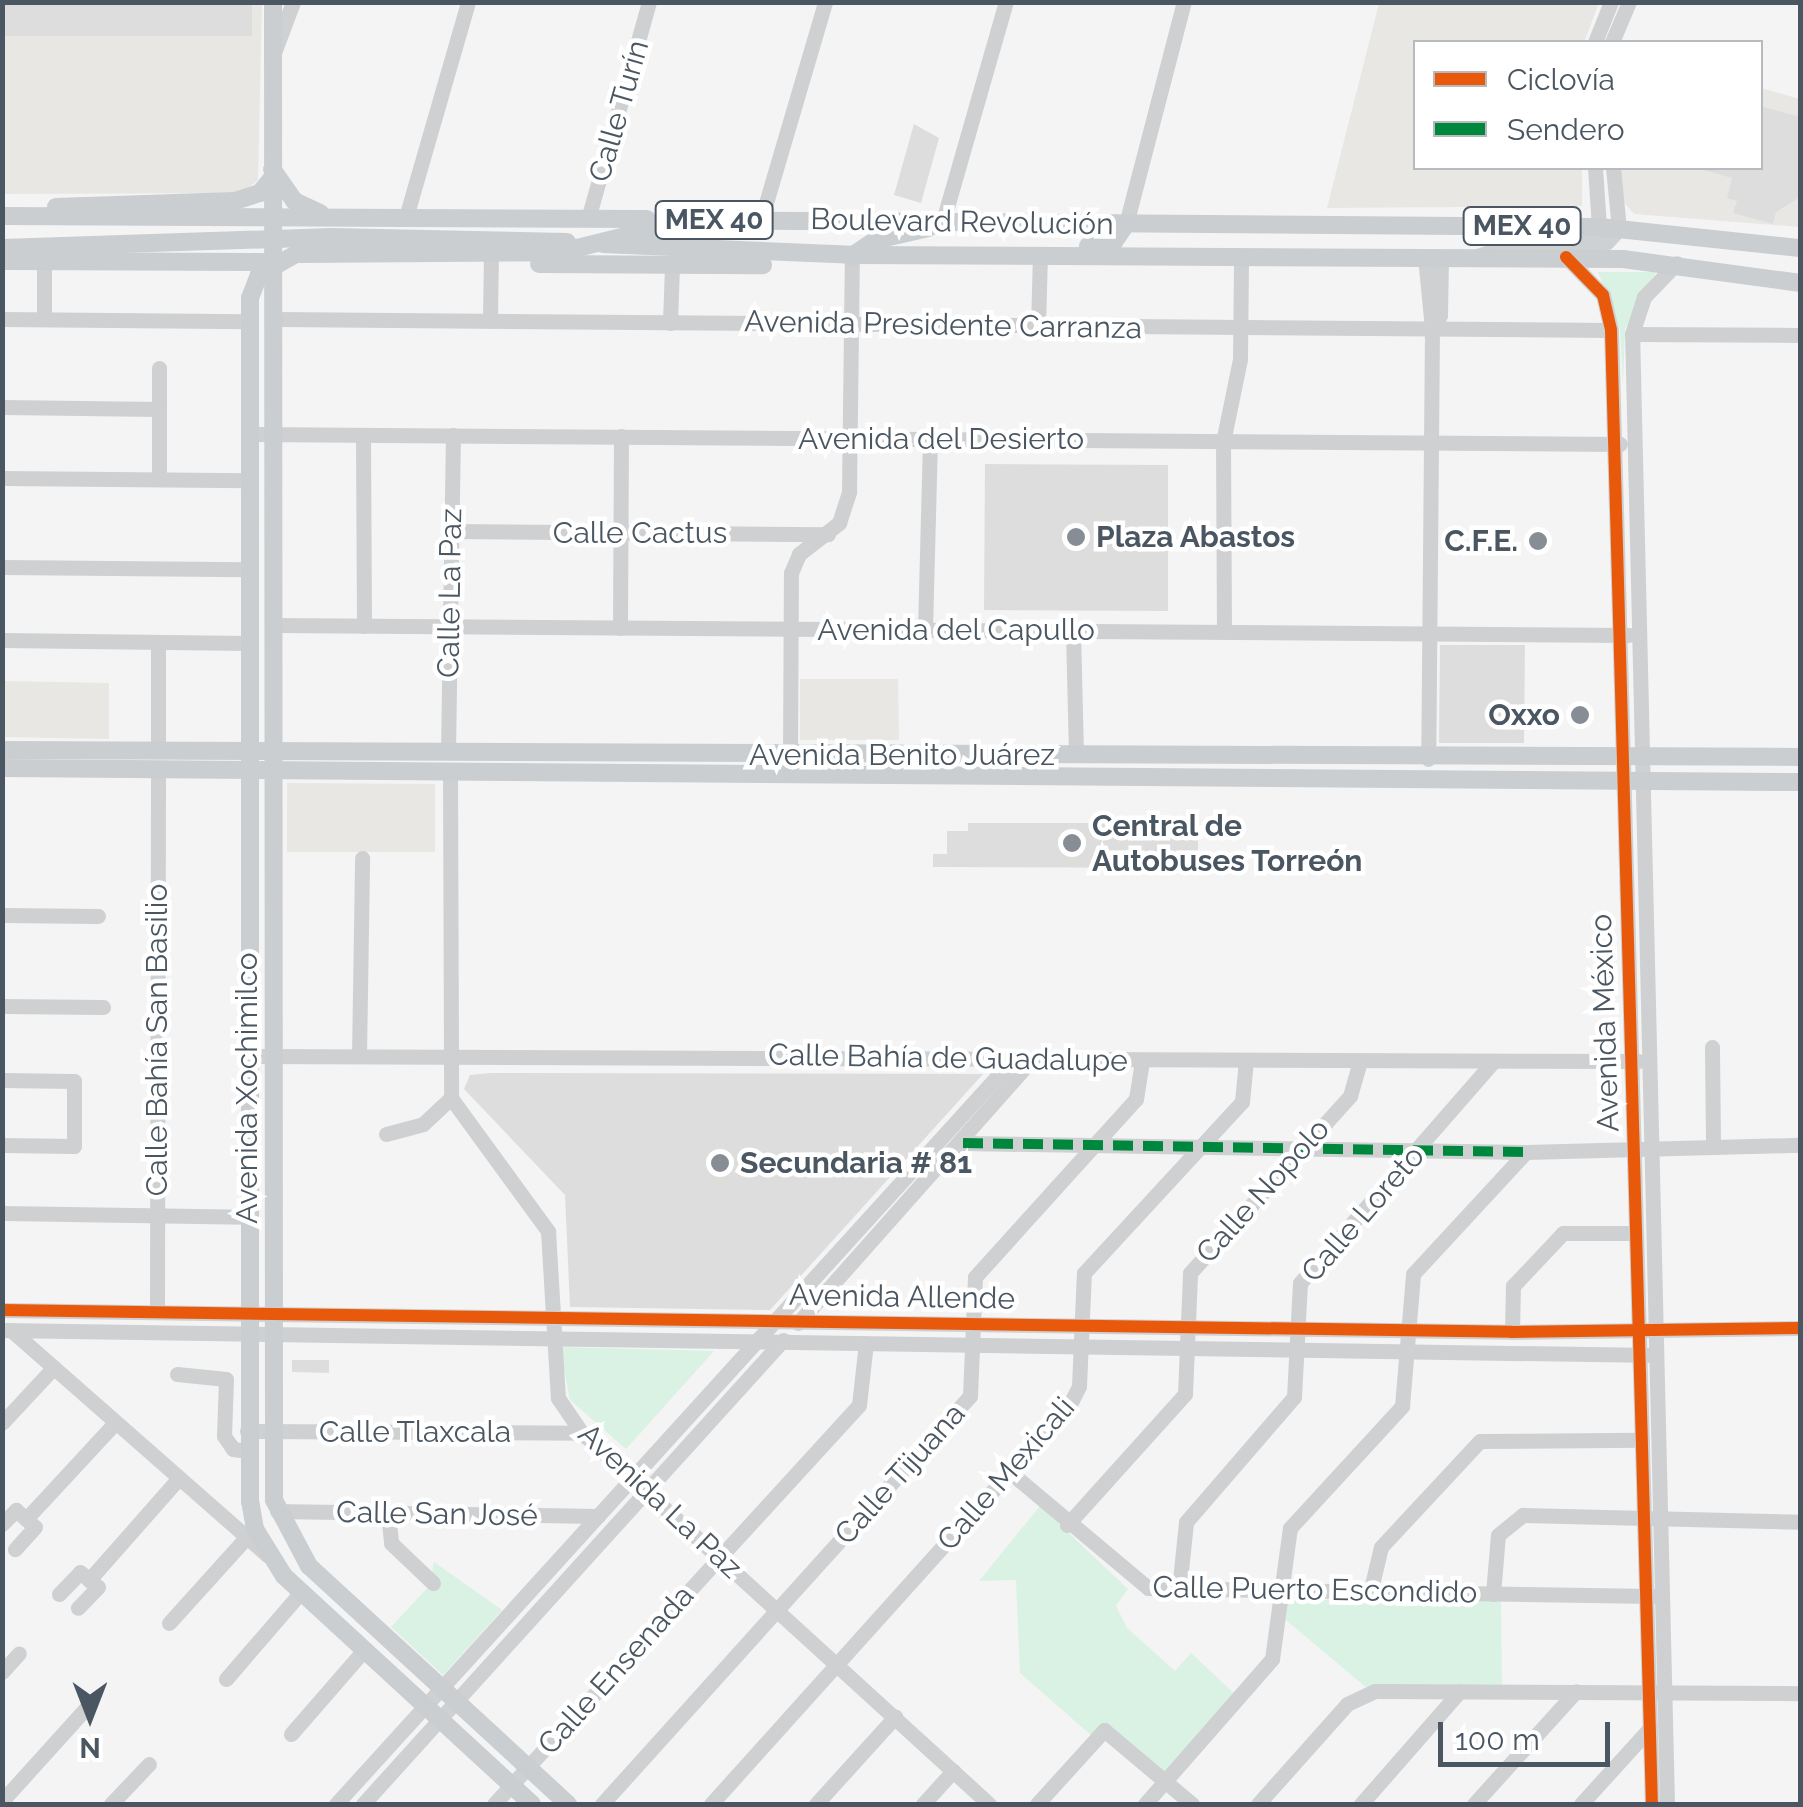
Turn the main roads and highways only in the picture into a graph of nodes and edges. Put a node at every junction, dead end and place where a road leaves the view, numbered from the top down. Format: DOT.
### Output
graph roads {
  1 [pos="273,2"];
  2 [pos="272,174"];
  3 [pos="23,216"];
  4 [pos="272,216"];
  5 [pos="330,216"];
  6 [pos="2,219"];
  7 [pos="690,220"];
  8 [pos="943,222"];
  9 [pos="1126,224"];
  10 [pos="272,239"];
  11 [pos="598,244"];
  12 [pos="2,248"];
  13 [pos="1800,248"];
  14 [pos="852,255"];
  15 [pos="1040,256"];
  16 [pos="490,258"];
  17 [pos="2,261"];
  18 [pos="273,262"];
  19 [pos="1800,283"];
  20 [pos="2,750"];
  21 [pos="678,754"];
  22 [pos="1076,755"];
  23 [pos="1800,758"];
  24 [pos="158,760"];
  25 [pos="247,760"];
  26 [pos="272,760"];
  27 [pos="1392,760"];
  28 [pos="2,768"];
  29 [pos="678,774"];
  30 [pos="978,776"];
  31 [pos="1086,777"];
  32 [pos="1363,779"];
  33 [pos="1800,782"];
  34 [pos="532,1804"];
  35 [pos="568,1804"];
  1 -- 2 [label="main road, Avenida Xochimilco"];
  2 -- 3 [label="main road"];
  2 -- 4 [label="main road, Avenida Xochimilco"];
  2 -- 5 [label="main road"];
  3 -- 4 [label="main road, Boulevard Revolución / MEX 40"];
  3 -- 6 [label="main road"];
  4 -- 5 [label="main road, Boulevard Revolución / MEX 40"];
  4 -- 10 [label="main road, Avenida Xochimilco"];
  5 -- 7 [label="main road, Boulevard Revolución / MEX 40"];
  7 -- 8 [label="main road, Boulevard Revolución / MEX 40"];
  7 -- 11 [label="main road"];
  8 -- 9 [label="main road, Boulevard Revolución / MEX 40"];
  8 -- 14 [label="main road"];
  9 -- 13 [label="main road, Boulevard Revolución / MEX 40"];
  9 -- 15 [label="main road"];
  10 -- 11 [label="main road, MEX 40"];
  10 -- 12 [label="main road, MEX 40"];
  10 -- 18 [label="main road, Avenida Xochimilco"];
  11 -- 14 [label="main road, MEX 40"];
  11 -- 16 [label="main road"];
  14 -- 15 [label="main road, MEX 40"];
  14 -- 16 [label="main road"];
  15 -- 19 [label="main road, MEX 40"];
  16 -- 18 [label="main road"];
  17 -- 18 [label="main road"];
  18 -- 25 [label="main road, Avenida Xochimilco"];
  18 -- 26 [label="main road, Avenida Xochimilco"];
  20 -- 24 [label="main road, Avenida Benito Juárez"];
  21 -- 22 [label="main road, Avenida Benito Juárez"];
  21 -- 26 [label="main road, Avenida Benito Juárez"];
  21 -- 29 [label="main road"];
  22 -- 27 [label="main road, Avenida Benito Juárez"];
  22 -- 30 [label="main road"];
  22 -- 31 [label="main road"];
  23 -- 27 [label="main road, Avenida Benito Juárez"];
  24 -- 25 [label="main road, Avenida Benito Juárez"];
  24 -- 28 [label="main road, Avenida Benito Juárez"];
  25 -- 26 [label="main road, Avenida Benito Juárez"];
  25 -- 34 [label="main road, Avenida Xochimilco"];
  26 -- 29 [label="main road, Avenida Benito Juárez"];
  26 -- 35 [label="main road, Avenida Xochimilco"];
  27 -- 32 [label="main road"];
  29 -- 30 [label="main road, Avenida Benito Juárez"];
  30 -- 31 [label="main road, Avenida Benito Juárez"];
  31 -- 32 [label="main road, Avenida Benito Juárez"];
  32 -- 33 [label="main road, Avenida Benito Juárez"];
}
